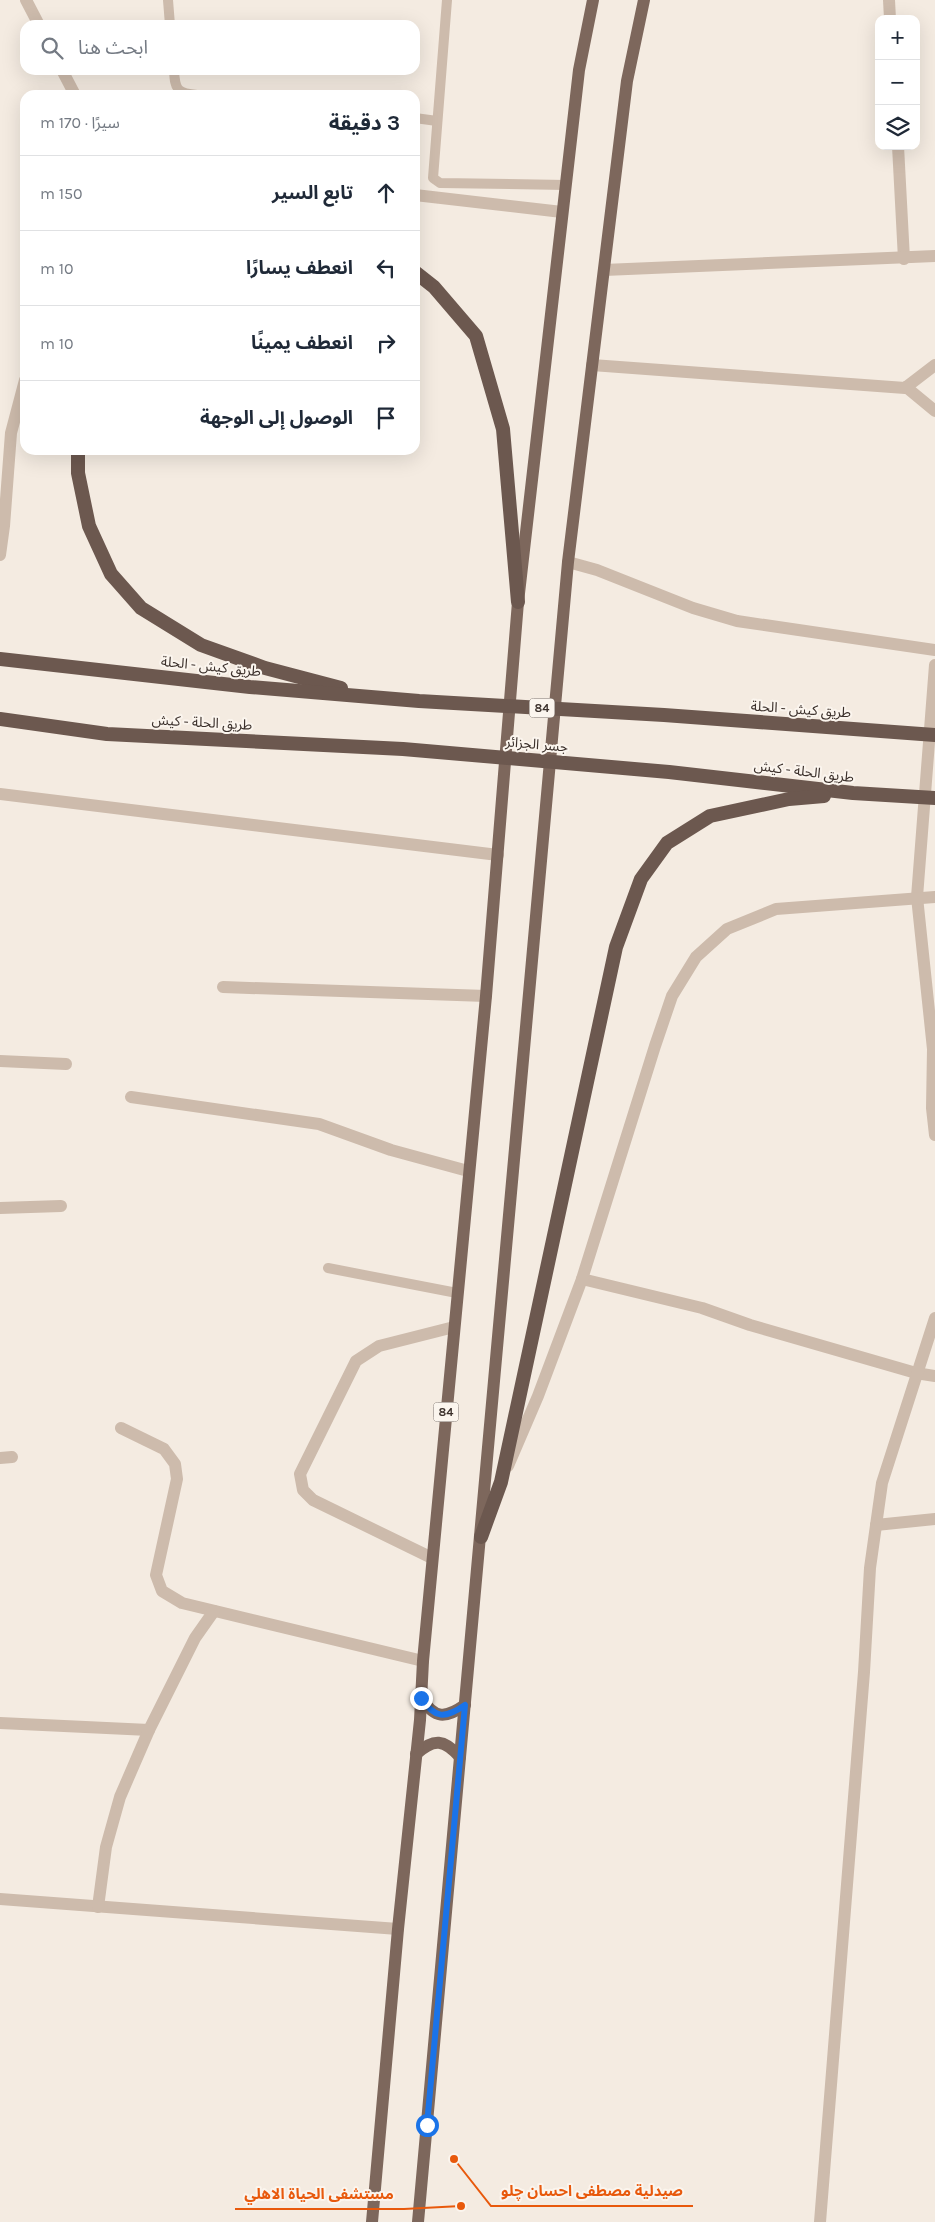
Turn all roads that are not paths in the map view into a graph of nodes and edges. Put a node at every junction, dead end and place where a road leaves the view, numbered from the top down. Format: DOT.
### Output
graph roads {
  1 [pos="26,0"];
  2 [pos="168,0"];
  3 [pos="447,0"];
  4 [pos="593,0"];
  5 [pos="644,0"];
  6 [pos="890,0"];
  7 [pos="890,15"];
  8 [pos="36,20"];
  9 [pos="170,20"];
  10 [pos="65,75"];
  11 [pos="174,75"];
  12 [pos="72,90"];
  13 [pos="179,90"];
  14 [pos="420,119"];
  15 [pos="437,121"];
  16 [pos="898,150"];
  17 [pos="566,185"];
  18 [pos="420,196"];
  19 [pos="562,212"];
  20 [pos="935,256"];
  21 [pos="904,259"];
  22 [pos="604,270"];
  23 [pos="420,276"];
  24 [pos="592,364"];
  25 [pos="935,365"];
  26 [pos="906,388"];
  27 [pos="20,400"];
  28 [pos="935,411"];
  29 [pos="78,455"];
  30 [pos="0,555"];
  31 [pos="568,562"];
  32 [pos="518,602"];
  33 [pos="935,650"];
  34 [pos="0,659"];
  35 [pos="935,665"];
  36 [pos="378,697"];
  37 [pos="0,719"];
  38 [pos="935,735"];
  39 [pos="403,749"];
  40 [pos="669,772"];
  41 [pos="0,794"];
  42 [pos="859,794"];
  43 [pos="935,798"];
  44 [pos="498,856"];
  45 [pos="917,897"];
  46 [pos="935,897"];
  47 [pos="222,987"];
  48 [pos="486,996"];
  49 [pos="0,1061"];
  50 [pos="66,1064"];
  51 [pos="131,1097"];
  52 [pos="935,1135"];
  53 [pos="468,1171"];
  54 [pos="61,1206"];
  55 [pos="0,1208"];
  56 [pos="328,1268"];
  57 [pos="582,1279"];
  58 [pos="457,1293"];
  59 [pos="935,1318"];
  60 [pos="454,1327"];
  61 [pos="916,1373"];
  62 [pos="935,1376"];
  63 [pos="121,1428"];
  64 [pos="501,1482"];
  65 [pos="935,1519"];
  66 [pos="876,1524"];
  67 [pos="481,1537"];
  68 [pos="432,1558"];
  69 [pos="214,1610"];
  70 [pos="423,1661"];
  71 [pos="421,1698"];
  72 [pos="465,1705"];
  73 [pos="0,1724"];
  74 [pos="149,1730"];
  75 [pos="416,1754"];
  76 [pos="460,1757"];
  77 [pos="0,1899"];
  78 [pos="98,1907"];
  79 [pos="398,1929"];
  80 [pos="372,2222"];
  81 [pos="418,2222"];
  82 [pos="820,2222"];
  1 -- 8 [label="street"];
  2 -- 9 [label="lane"];
  3 -- 15 [label="lane"];
  4 -- 17 [label="main road"];
  5 -- 22 [label="main road"];
  6 -- 7 [label="street"];
  10 -- 12 [label="street"];
  11 -- 13 [label="lane"];
  14 -- 15 [label="lane"];
  15 -- 17 [label="lane"];
  16 -- 21 [label="street"];
  17 -- 19 [label="main road"];
  18 -- 19 [label="street"];
  19 -- 32 [label="main road"];
  20 -- 21 [label="street"];
  21 -- 22 [label="street"];
  22 -- 24 [label="main road"];
  23 -- 32 [label="highway"];
  24 -- 26 [label="street"];
  24 -- 31 [label="main road"];
  25 -- 26 [label="street"];
  26 -- 28 [label="street"];
  27 -- 30 [label="street"];
  29 -- 36 [label="highway"];
  31 -- 33 [label="street"];
  31 -- 67 [label="main road"];
  32 -- 44 [label="main road, 84"];
  34 -- 36 [label="highway, طريق كيش - الحلة"];
  35 -- 45 [label="street"];
  36 -- 38 [label="highway, طريق كيش - الحلة / 84"];
  37 -- 39 [label="highway, طريق الحلة - كيش"];
  39 -- 40 [label="highway, جسر الجزائر"];
  40 -- 42 [label="highway, طريق الحلة - كيش"];
  41 -- 44 [label="street"];
  42 -- 43 [label="highway, طريق الحلة - كيش"];
  42 -- 64 [label="highway"];
  44 -- 48 [label="main road, 84"];
  45 -- 46 [label="street"];
  45 -- 52 [label="street"];
  45 -- 57 [label="street"];
  47 -- 48 [label="street"];
  48 -- 53 [label="main road, 84"];
  49 -- 50 [label="street"];
  51 -- 53 [label="street"];
  53 -- 58 [label="main road, 84"];
  54 -- 55 [label="street"];
  56 -- 58 [label="lane"];
  57 -- 61 [label="street"];
  57 -- 64 [label="street"];
  58 -- 60 [label="main road, 84"];
  59 -- 61 [label="street"];
  60 -- 68 [label="main road, 84"];
  60 -- 68 [label="street"];
  61 -- 62 [label="street"];
  61 -- 66 [label="street"];
  63 -- 69 [label="street"];
  64 -- 67 [label="highway"];
  65 -- 66 [label="street"];
  66 -- 82 [label="street"];
  67 -- 72 [label="main road"];
  68 -- 70 [label="main road, 84"];
  69 -- 70 [label="street"];
  69 -- 74 [label="street"];
  70 -- 71 [label="main road, 84"];
  71 -- 72 [label="main road"];
  71 -- 75 [label="main road, 84"];
  72 -- 76 [label="main road"];
  73 -- 74 [label="street"];
  74 -- 78 [label="street"];
  75 -- 76 [label="main road"];
  75 -- 79 [label="main road, 84"];
  76 -- 81 [label="main road"];
  77 -- 78 [label="street"];
  78 -- 79 [label="street"];
  79 -- 80 [label="main road, 84"];
}
